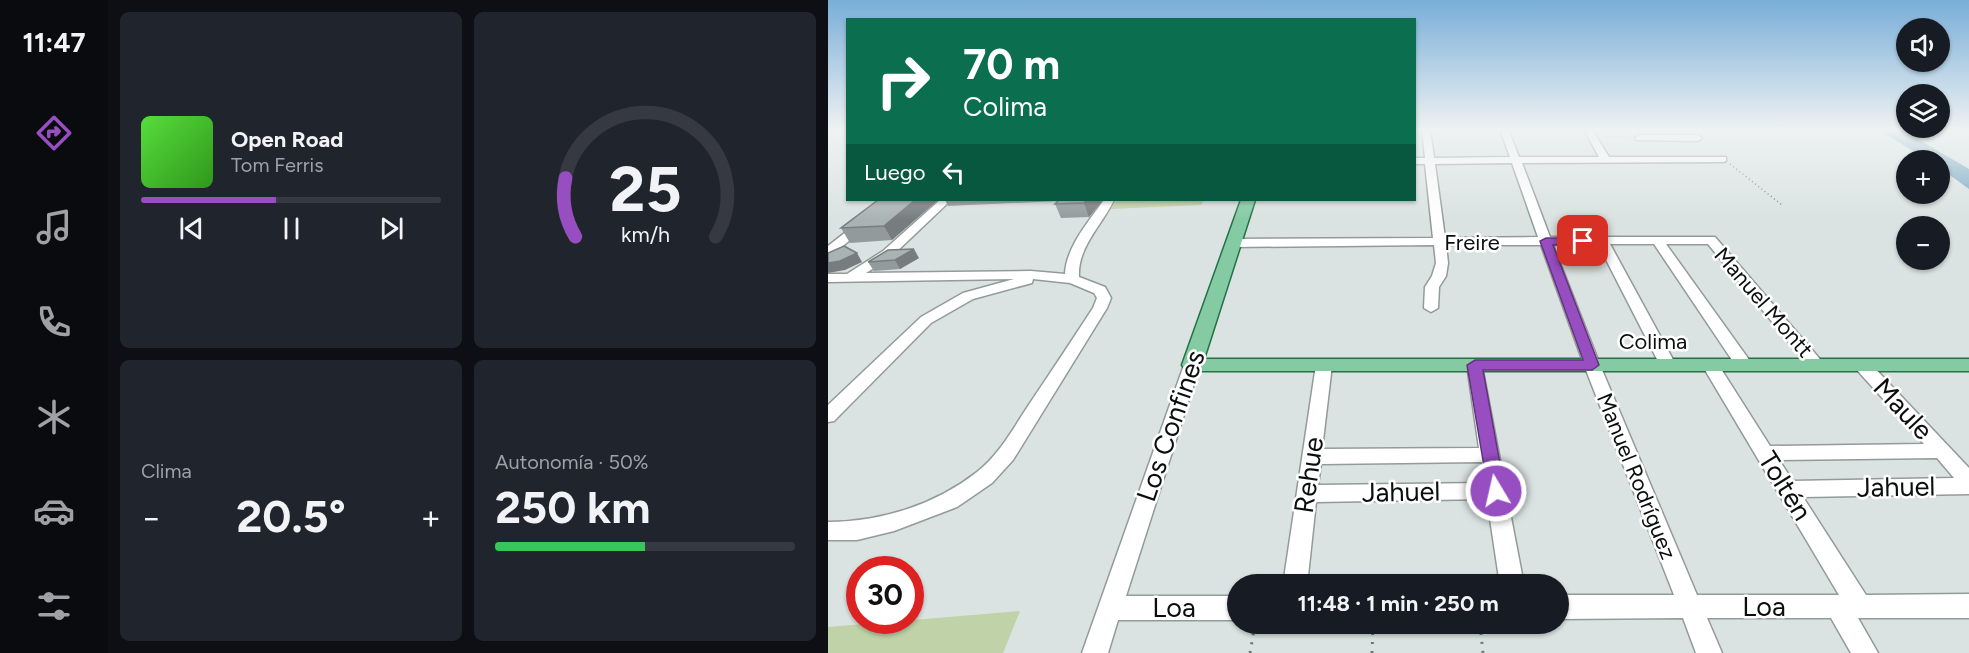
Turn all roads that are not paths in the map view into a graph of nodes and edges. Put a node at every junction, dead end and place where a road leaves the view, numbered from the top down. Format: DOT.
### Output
graph roads {
  1 [pos="1563,159"];
  2 [pos="1516,160"];
  3 [pos="1416,161"];
  4 [pos="1430,161"];
  5 [pos="892,201"];
  6 [pos="945,201"];
  7 [pos="1108,201"];
  8 [pos="1248,201"];
  9 [pos="1657,240"];
  10 [pos="1711,240"];
  11 [pos="1546,241"];
  12 [pos="1602,241"];
  13 [pos="1439,242"];
  14 [pos="1233,243"];
  15 [pos="828,252"];
  16 [pos="851,277"];
  17 [pos="1050,277"];
  18 [pos="828,278"];
  19 [pos="1072,279"];
  20 [pos="1431,308"];
  21 [pos="1969,364"];
  22 [pos="1192,365"];
  23 [pos="1324,365"];
  24 [pos="1475,365"];
  25 [pos="1592,365"];
  26 [pos="1668,365"];
  27 [pos="1710,365"];
  28 [pos="1744,365"];
  29 [pos="1817,365"];
  30 [pos="1862,365"];
  31 [pos="828,416"];
  32 [pos="1942,451"];
  33 [pos="1764,453"];
  34 [pos="1490,455"];
  35 [pos="1312,457"];
  36 [pos="1969,481"];
  37 [pos="1969,486"];
  38 [pos="1787,489"];
  39 [pos="1496,491"];
  40 [pos="1307,494"];
  41 [pos="828,531"];
  42 [pos="1296,574"];
  43 [pos="1510,574"];
  44 [pos="1969,606"];
  45 [pos="1569,607"];
  46 [pos="1691,607"];
  47 [pos="1849,607"];
  48 [pos="1110,608"];
  49 [pos="1227,608"];
  50 [pos="1095,653"];
  51 [pos="1710,653"];
  52 [pos="1865,653"];
  1 -- 2 [label="street"];
  2 -- 4 [label="street"];
  2 -- 11 [label="street, Manuel Rodríguez"];
  3 -- 4 [label="street"];
  4 -- 13 [label="street"];
  5 -- 15 [label="street"];
  6 -- 16 [label="street"];
  7 -- 19 [label="street"];
  8 -- 14 [label="main road, Los Confines"];
  9 -- 10 [label="street, Freire"];
  9 -- 12 [label="street, Freire"];
  9 -- 28 [label="street"];
  10 -- 29 [label="street, Manuel Montt"];
  11 -- 12 [label="street, Freire"];
  11 -- 13 [label="street, Freire"];
  11 -- 25 [label="street, Manuel Rodríguez"];
  12 -- 26 [label="street"];
  13 -- 14 [label="street, Freire"];
  13 -- 20 [label="street"];
  14 -- 22 [label="main road, Los Confines"];
  16 -- 17 [label="street"];
  16 -- 18 [label="street"];
  17 -- 19 [label="street"];
  17 -- 31 [label="street"];
  19 -- 41 [label="street"];
  21 -- 30 [label="main road, Colima"];
  22 -- 23 [label="main road, Colima"];
  22 -- 48 [label="street, Los Confines"];
  23 -- 24 [label="main road, Colima"];
  23 -- 35 [label="street, Rehue"];
  24 -- 25 [label="main road, Colima"];
  24 -- 34 [label="street"];
  25 -- 26 [label="main road, Colima"];
  25 -- 46 [label="street, Manuel Rodríguez"];
  26 -- 27 [label="main road, Colima"];
  27 -- 28 [label="main road, Colima"];
  27 -- 33 [label="street, Toltén"];
  28 -- 29 [label="main road, Colima"];
  29 -- 30 [label="main road, Colima"];
  30 -- 32 [label="street, Maule"];
  32 -- 33 [label="street, Jahuel"];
  32 -- 36 [label="street, Maule"];
  33 -- 38 [label="street, Toltén"];
  34 -- 35 [label="street, Jahuel"];
  34 -- 39 [label="street"];
  35 -- 40 [label="street, Rehue"];
  37 -- 38 [label="street, Jahuel"];
  38 -- 47 [label="street, Toltén"];
  39 -- 40 [label="street, Jahuel"];
  39 -- 43 [label="street"];
  40 -- 42 [label="street, Rehue"];
  44 -- 47 [label="street, Loa"];
  45 -- 46 [label="street, Loa"];
  46 -- 47 [label="street, Loa"];
  46 -- 51 [label="street, Manuel Rodríguez"];
  47 -- 52 [label="street, Toltén"];
  48 -- 49 [label="street, Loa"];
  48 -- 50 [label="street, Los Confines"];
}
